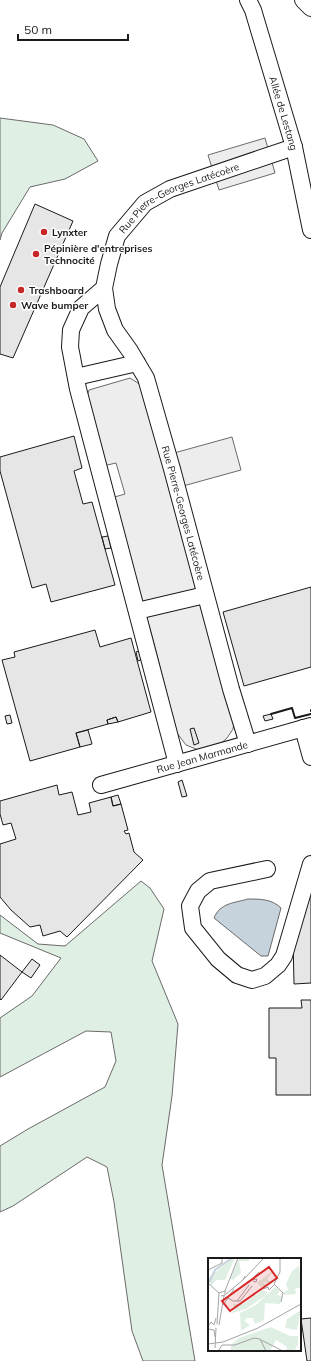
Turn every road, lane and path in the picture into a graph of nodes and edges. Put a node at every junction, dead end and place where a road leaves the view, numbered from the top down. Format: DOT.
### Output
graph roads {
  1 [pos="248,0"];
  2 [pos="303,0"];
  3 [pos="311,8"];
  4 [pos="294,147"];
  5 [pos="311,230"];
  6 [pos="104,288"];
  7 [pos="137,363"];
  8 [pos="76,377"];
  9 [pos="205,595"];
  10 [pos="137,611"];
  11 [pos="307,727"];
  12 [pos="248,744"];
  13 [pos="311,757"];
  14 [pos="177,764"];
  15 [pos="101,785"];
  16 [pos="311,864"];
  17 [pos="268,868"];
  1 -- 4 [label="street, Allée de Lestang"];
  2 -- 3 [label="street"];
  4 -- 5 [label="street, Allée de Lestang"];
  4 -- 6 [label="street, Rue Pierre-Georges Latécoère"];
  6 -- 7 [label="street, Rue Pierre-Georges Latécoère"];
  6 -- 8 [label="street"];
  7 -- 8 [label="street"];
  7 -- 9 [label="street, Rue Pierre-Georges Latécoère"];
  8 -- 10 [label="street"];
  9 -- 10 [label="street"];
  9 -- 12 [label="street, Rue Pierre-Georges Latécoère"];
  10 -- 14 [label="street"];
  11 -- 12 [label="street, Rue Jean Marmande"];
  11 -- 13 [label="street, Rue Jean Marmande"];
  12 -- 14 [label="street, Rue Jean Marmande"];
  14 -- 15 [label="street, Rue Jean Marmande"];
  16 -- 17 [label="street"];
}
